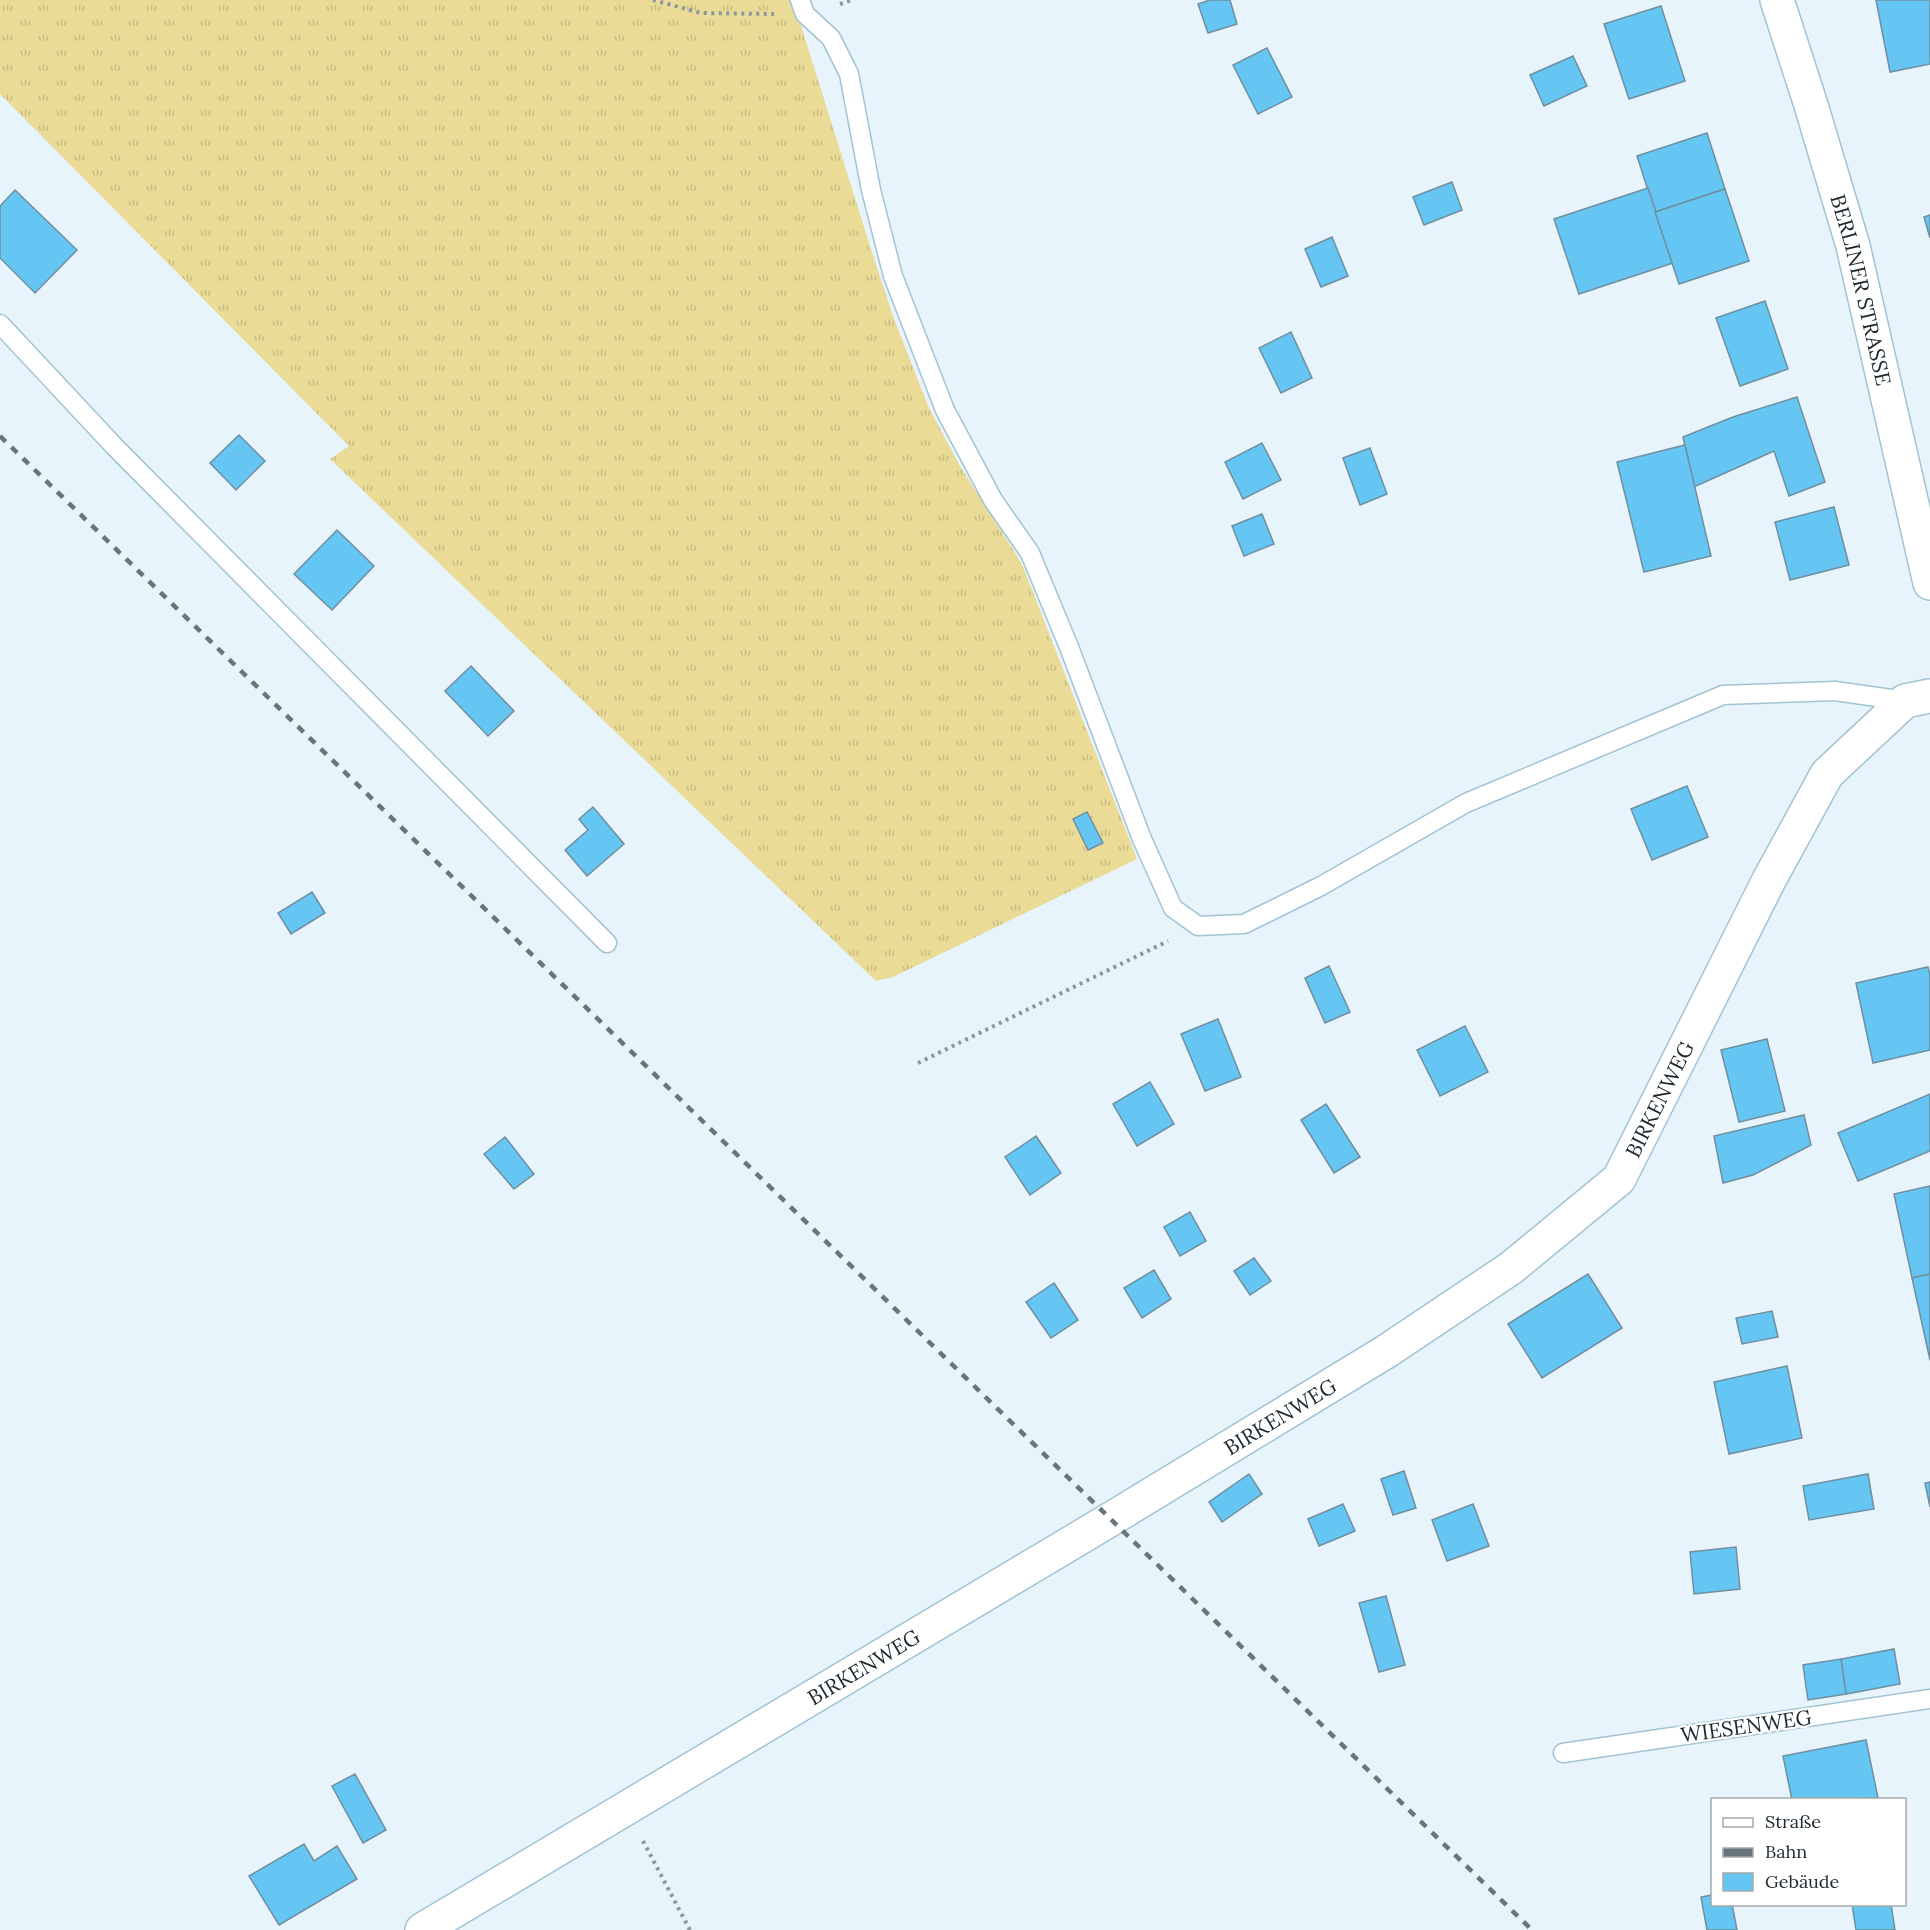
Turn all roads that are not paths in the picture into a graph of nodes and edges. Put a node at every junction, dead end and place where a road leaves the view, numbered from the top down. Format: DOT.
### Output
graph roads {
  1 [pos="1777,0"];
  2 [pos="803,7"];
  3 [pos="0,324"];
  4 [pos="1930,583"];
  5 [pos="1918,698"];
  6 [pos="607,942"];
  7 [pos="1930,1699"];
  8 [pos="1563,1753"];
  9 [pos="422,1930"];
  1 -- 4 [label="street, BERLINER STRASSE"];
  2 -- 5 [label="lane"];
  3 -- 6 [label="lane"];
  5 -- 9 [label="street, BIRKENWEG"];
  7 -- 8 [label="lane, WIESENWEG"];
}
